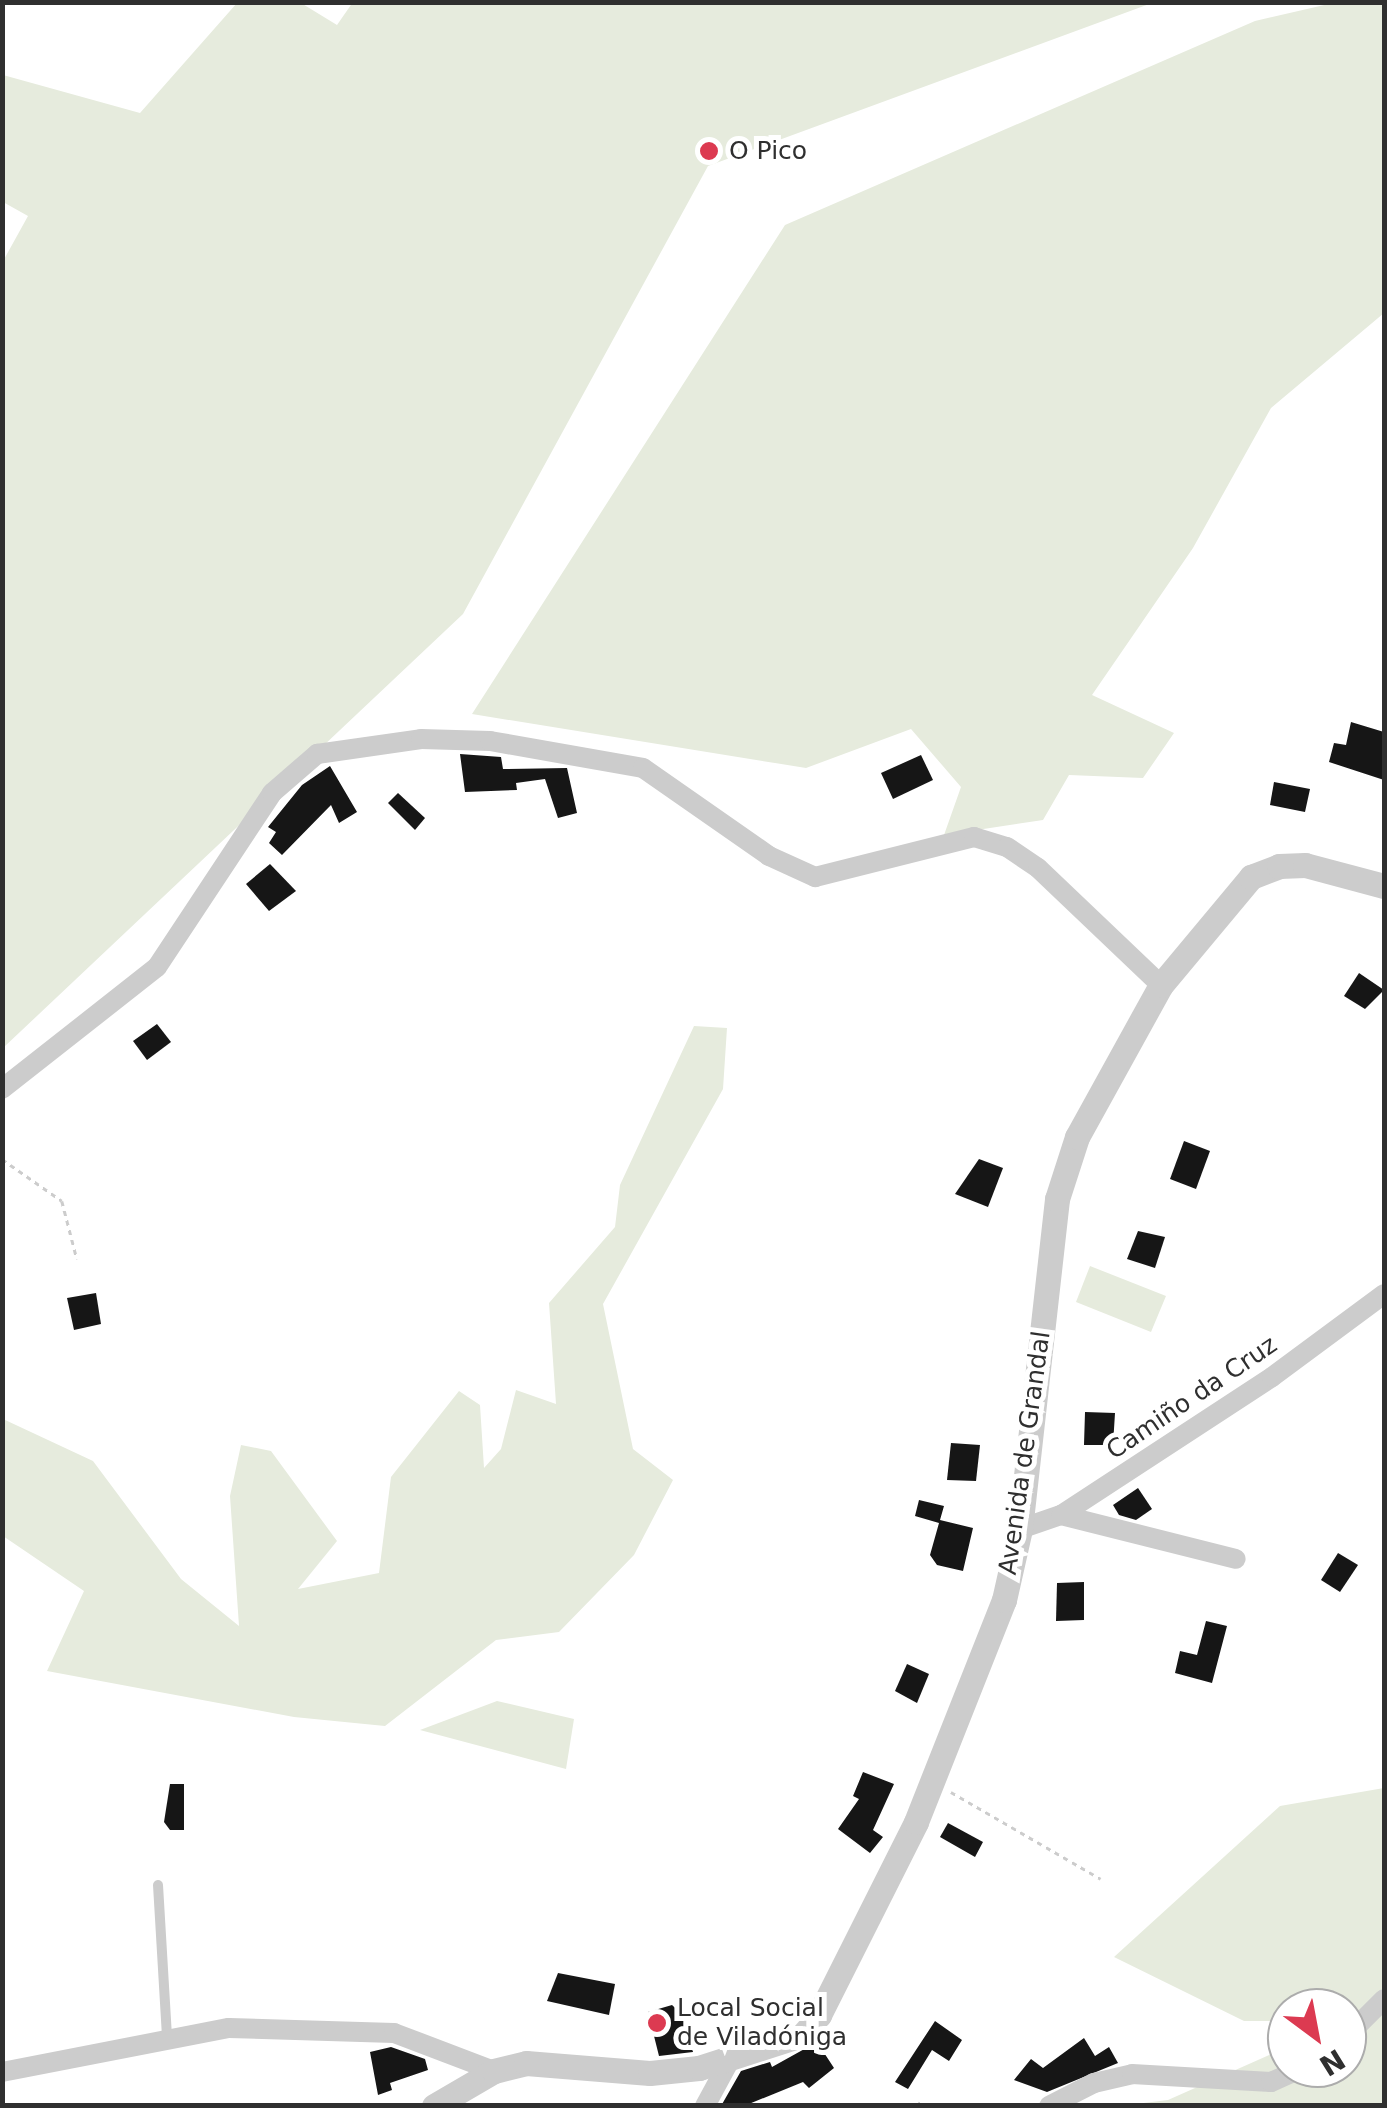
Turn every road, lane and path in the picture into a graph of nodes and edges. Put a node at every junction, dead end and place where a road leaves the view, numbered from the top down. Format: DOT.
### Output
graph roads {
  1 [pos="1384,886"];
  2 [pos="1161,985"];
  3 [pos="2,1088"];
  4 [pos="2,1159"];
  5 [pos="77,1259"];
  6 [pos="1384,1294"];
  7 [pos="1061,1515"];
  8 [pos="1020,1530"];
  9 [pos="1236,1559"];
  10 [pos="933,1781"];
  11 [pos="1100,1878"];
  12 [pos="158,1885"];
  13 [pos="167,2038"];
  14 [pos="730,2060"];
  15 [pos="494,2070"];
  16 [pos="2,2072"];
  17 [pos="1267,2082"];
  18 [pos="434,2106"];
  19 [pos="706,2106"];
  20 [pos="1049,2106"];
  1 -- 2 [label="street, Avenida de Grandal"];
  2 -- 3 [label="street"];
  2 -- 8 [label="street, Avenida de Grandal"];
  4 -- 5 [label="path"];
  6 -- 7 [label="street, Camiño da Cruz"];
  7 -- 8 [label="street, Camiño da Cruz"];
  7 -- 9 [label="street"];
  8 -- 10 [label="street, Avenida de Grandal"];
  10 -- 11 [label="path"];
  10 -- 14 [label="street, Avenida de Grandal"];
  12 -- 13 [label="lane"];
  13 -- 15 [label="street"];
  13 -- 16 [label="street"];
  14 -- 15 [label="street, Avenida de Grandal"];
  14 -- 19 [label="street"];
  15 -- 18 [label="street, Avenida de Grandal"];
  17 -- 20 [label="street"];
}
